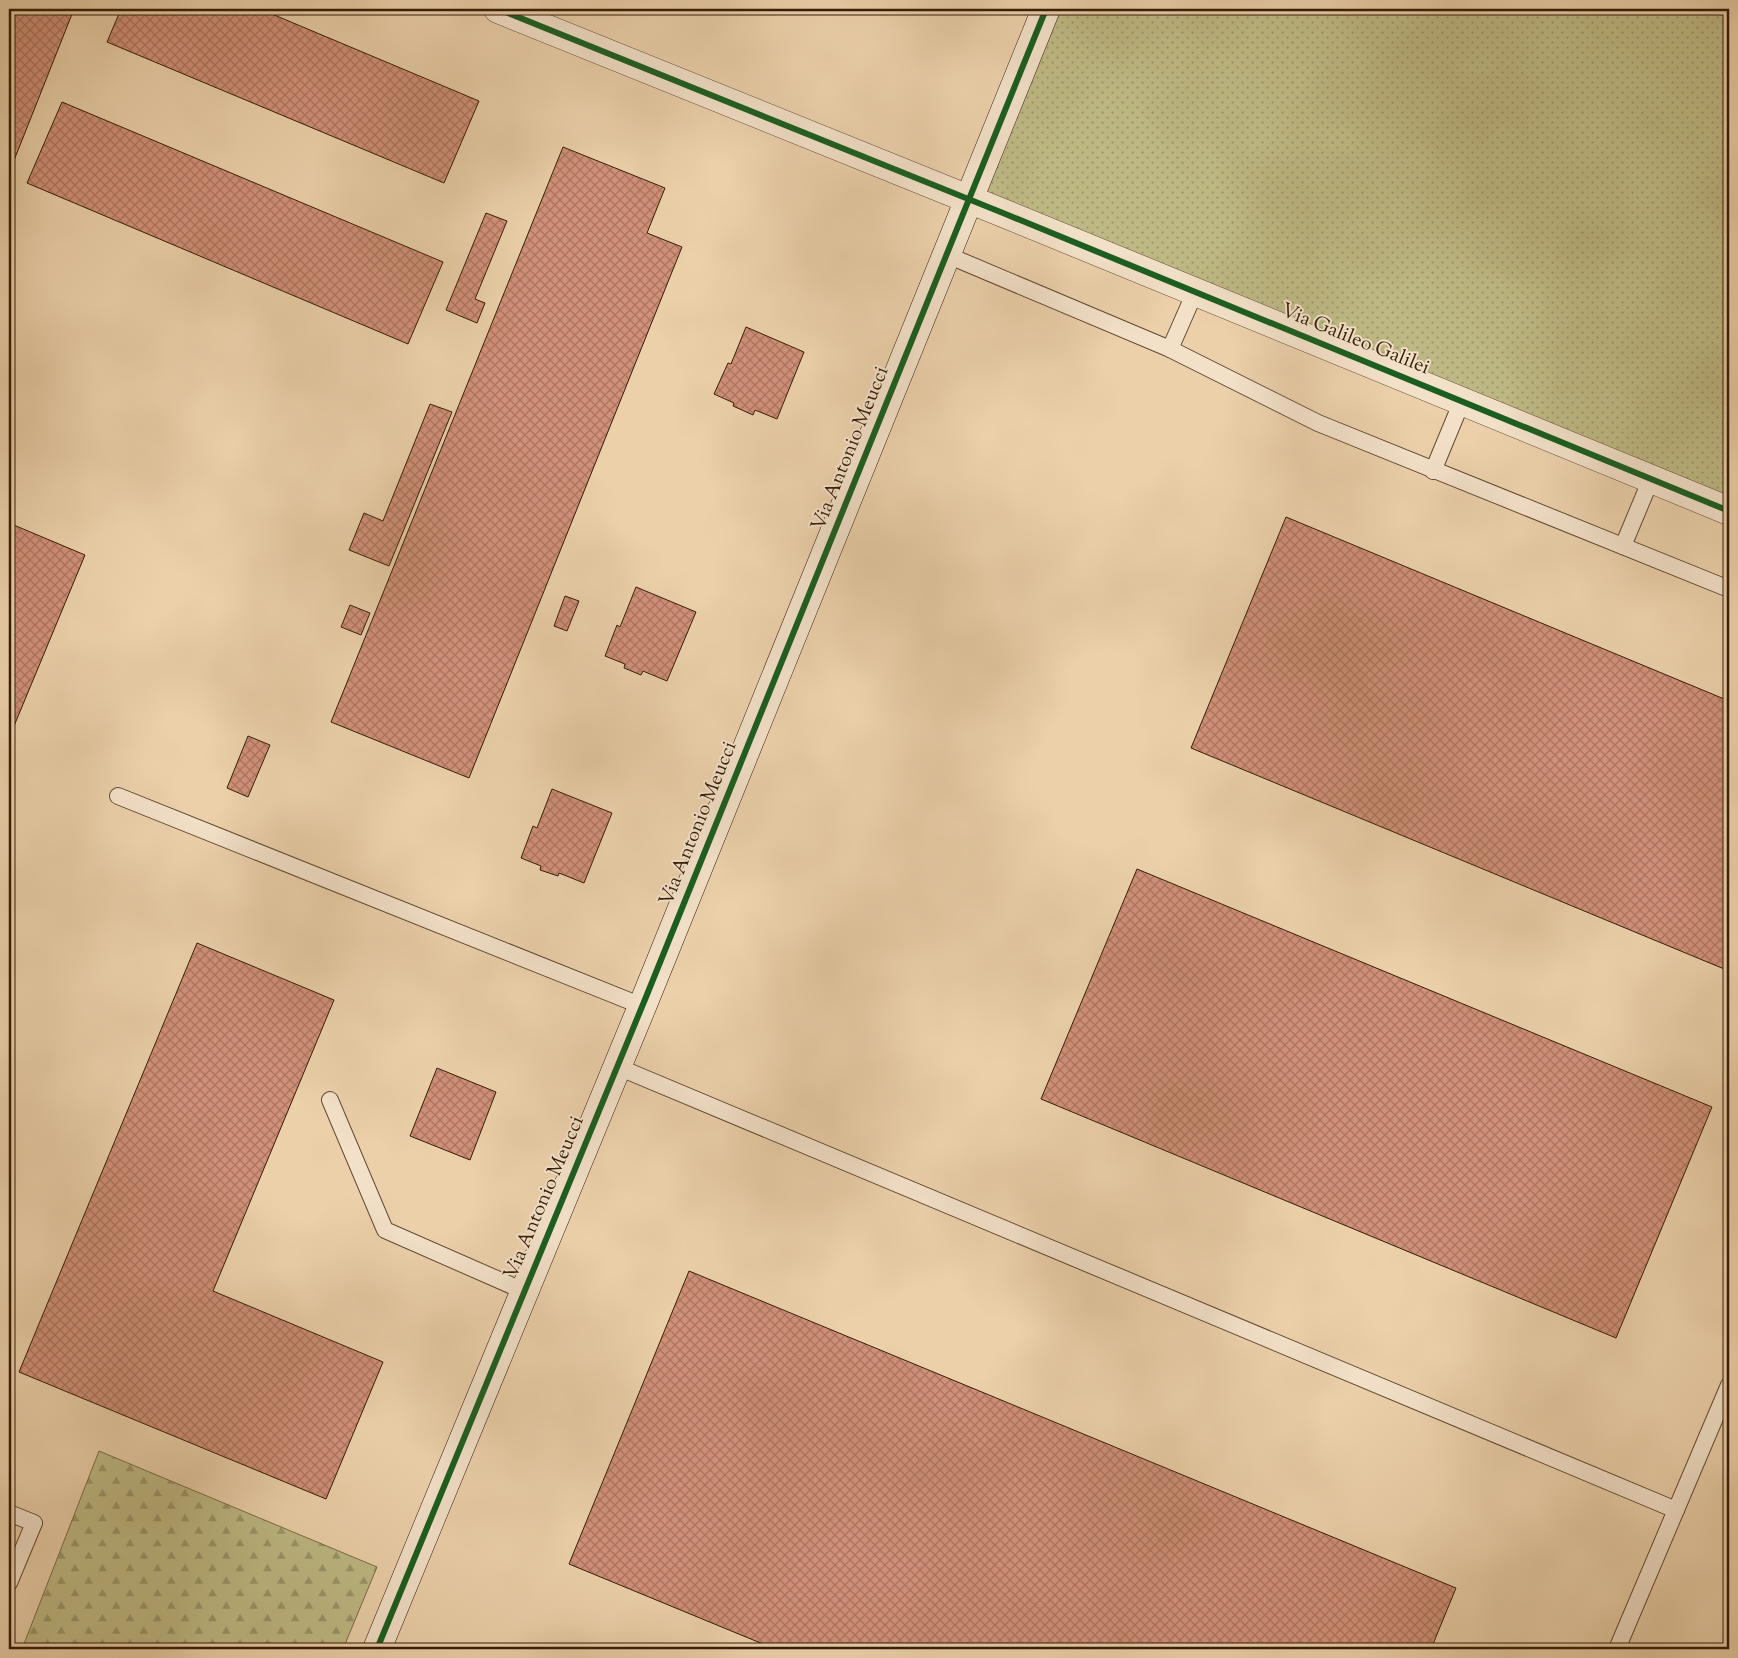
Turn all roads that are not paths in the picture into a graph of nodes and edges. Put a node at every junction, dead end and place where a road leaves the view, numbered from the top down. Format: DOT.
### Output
graph roads {
  1 [pos="498,9"];
  2 [pos="1046,9"];
  3 [pos="969,199"];
  4 [pos="946,255"];
  5 [pos="1195,292"];
  6 [pos="1170,349"];
  7 [pos="1462,401"];
  8 [pos="1433,471"];
  9 [pos="1651,479"];
  10 [pos="1729,511"];
  11 [pos="1623,546"];
  12 [pos="1729,589"];
  13 [pos="118,796"];
  14 [pos="642,1006"];
  15 [pos="618,1066"];
  16 [pos="330,1100"];
  17 [pos="524,1291"];
  18 [pos="1729,1385"];
  19 [pos="1676,1510"];
  20 [pos="9,1513"];
  21 [pos="9,1583"];
  22 [pos="376,1649"];
  23 [pos="1617,1649"];
  1 -- 3 [label="street, Via Galileo Galilei"];
  2 -- 3 [label="street, Via Antonio Meucci"];
  3 -- 4 [label="street, Via Antonio Meucci"];
  3 -- 5 [label="street, Via Galileo Galilei"];
  4 -- 6 [label="lane"];
  4 -- 14 [label="street, Via Antonio Meucci"];
  5 -- 6 [label="lane"];
  5 -- 7 [label="street, Via Galileo Galilei"];
  6 -- 8 [label="lane"];
  7 -- 8 [label="lane"];
  7 -- 9 [label="street, Via Galileo Galilei"];
  8 -- 11 [label="lane"];
  9 -- 10 [label="street, Via Galileo Galilei"];
  9 -- 11 [label="lane"];
  11 -- 12 [label="lane"];
  13 -- 14 [label="lane"];
  14 -- 15 [label="street, Via Antonio Meucci"];
  15 -- 17 [label="street, Via Antonio Meucci"];
  15 -- 19 [label="lane"];
  16 -- 17 [label="lane"];
  17 -- 22 [label="street, Via Antonio Meucci"];
  18 -- 19 [label="lane"];
  19 -- 23 [label="lane"];
  20 -- 21 [label="lane"];
}
